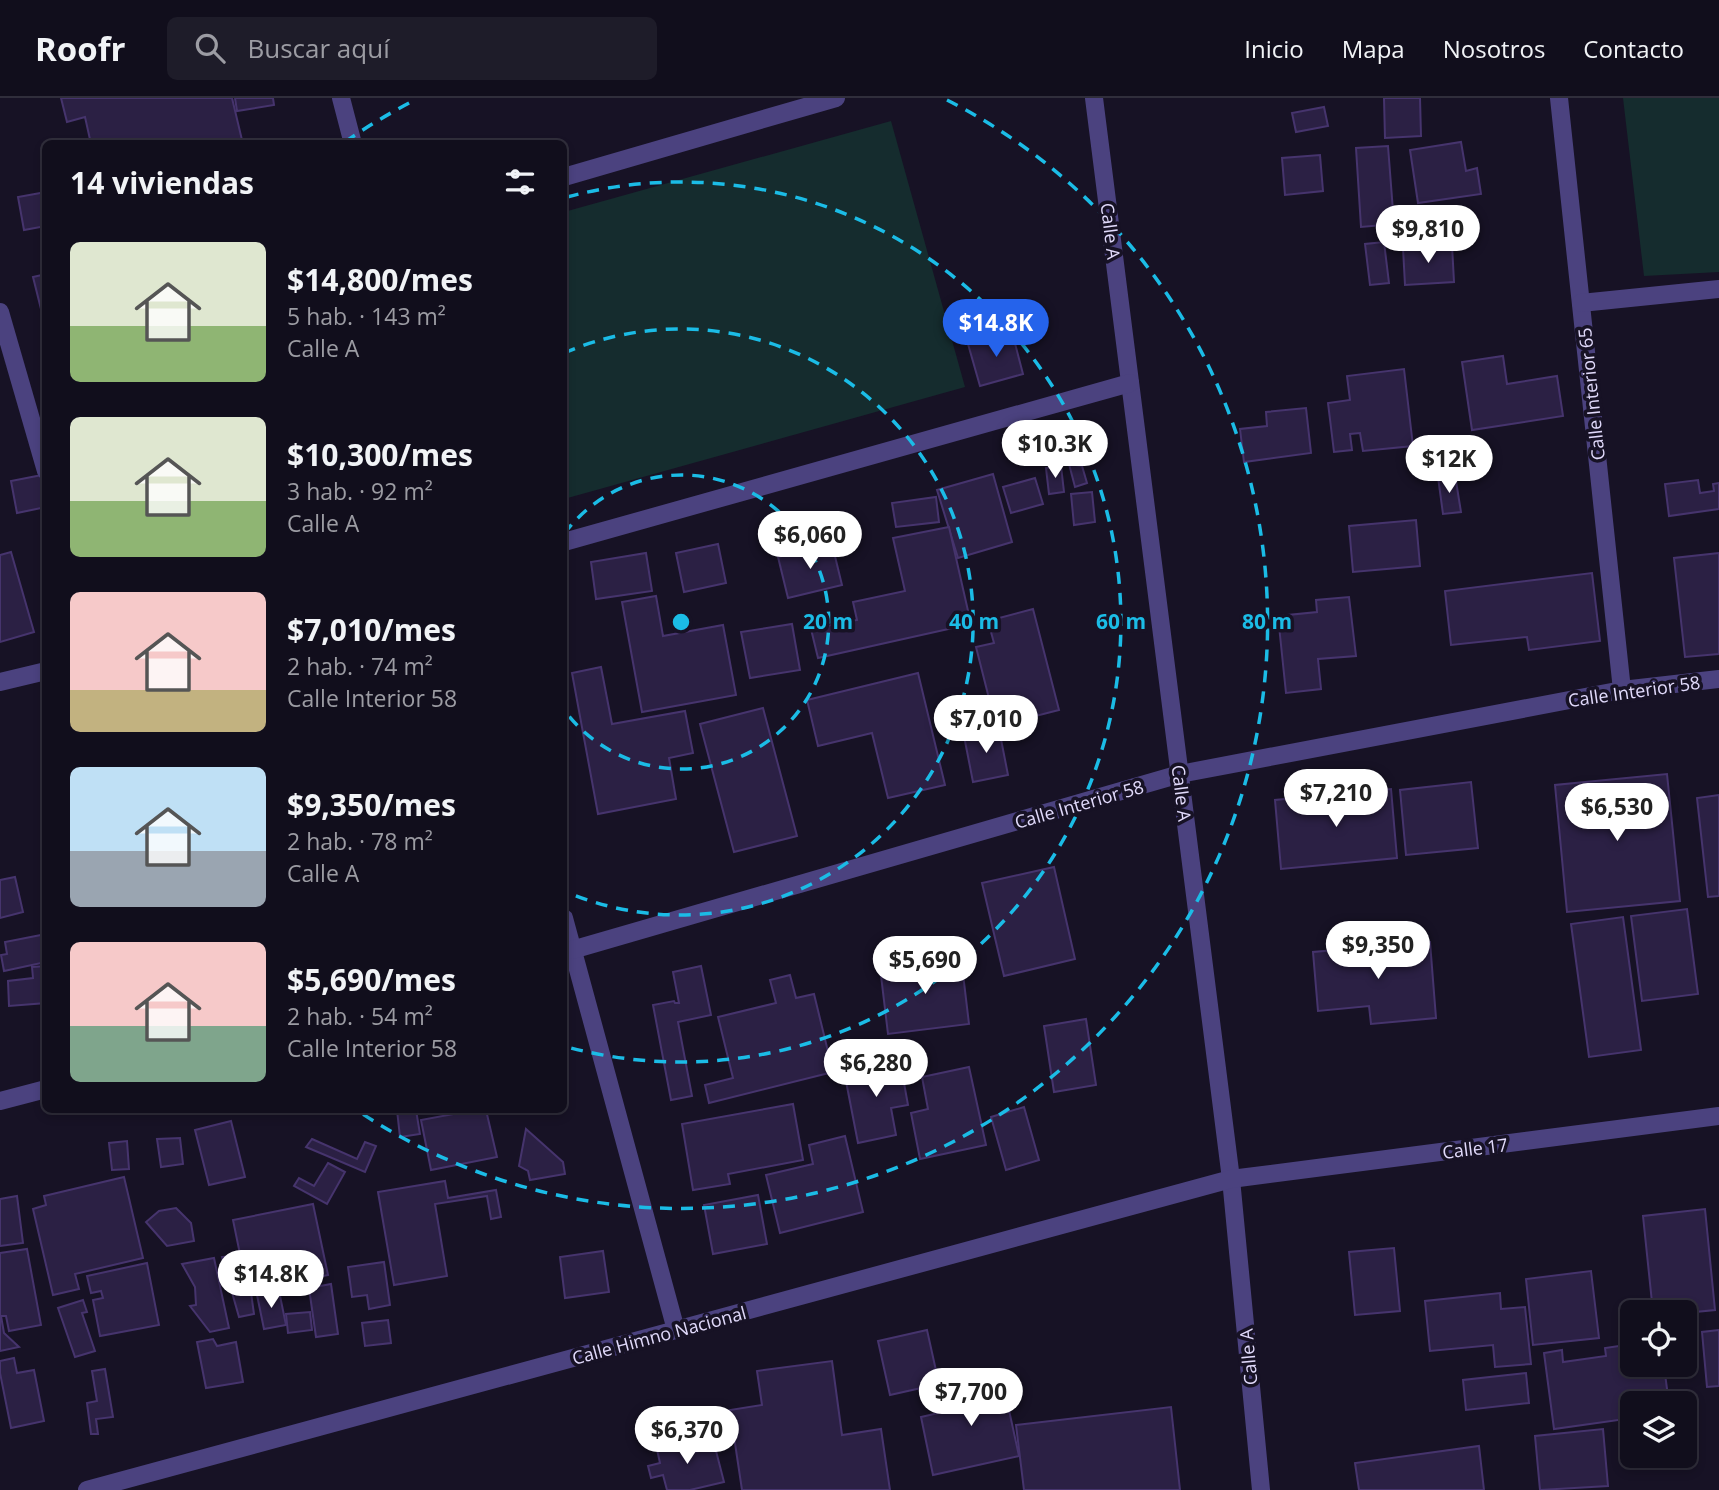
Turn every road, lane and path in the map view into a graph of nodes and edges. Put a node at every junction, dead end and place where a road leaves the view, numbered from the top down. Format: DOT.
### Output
graph roads {
  1 [pos="341,98"];
  2 [pos="836,98"];
  3 [pos="1094,98"];
  4 [pos="1559,98"];
  5 [pos="352,140"];
  6 [pos="567,176"];
  7 [pos="1719,289"];
  8 [pos="1581,303"];
  9 [pos="0,312"];
  10 [pos="2,330"];
  11 [pos="1130,383"];
  12 [pos="42,458"];
  13 [pos="567,541"];
  14 [pos="42,672"];
  15 [pos="1719,679"];
  16 [pos="0,682"];
  17 [pos="1622,690"];
  18 [pos="1180,774"];
  19 [pos="567,930"];
  20 [pos="572,950"];
  21 [pos="42,1090"];
  22 [pos="0,1101"];
  23 [pos="1719,1116"];
  24 [pos="1231,1179"];
  25 [pos="676,1330"];
  26 [pos="87,1490"];
  27 [pos="1261,1490"];
  1 -- 5 [label="street"];
  2 -- 6 [label="street"];
  3 -- 11 [label="street, Calle A"];
  4 -- 8 [label="street, Calle Interior 65"];
  7 -- 8 [label="street"];
  8 -- 17 [label="street, Calle Interior 65"];
  9 -- 10 [label="street"];
  10 -- 12 [label="street"];
  11 -- 13 [label="street"];
  11 -- 18 [label="street, Calle A"];
  14 -- 16 [label="street"];
  15 -- 17 [label="street, Calle Interior 58"];
  17 -- 18 [label="street, Calle Interior 58"];
  18 -- 20 [label="street, Calle Interior 58"];
  18 -- 24 [label="street, Calle A"];
  19 -- 20 [label="street"];
  20 -- 25 [label="street"];
  21 -- 22 [label="street"];
  23 -- 24 [label="street, Calle 17"];
  24 -- 25 [label="street, Calle Himno Nacional"];
  24 -- 27 [label="street, Calle A"];
  25 -- 26 [label="street, Calle Himno Nacional"];
}
